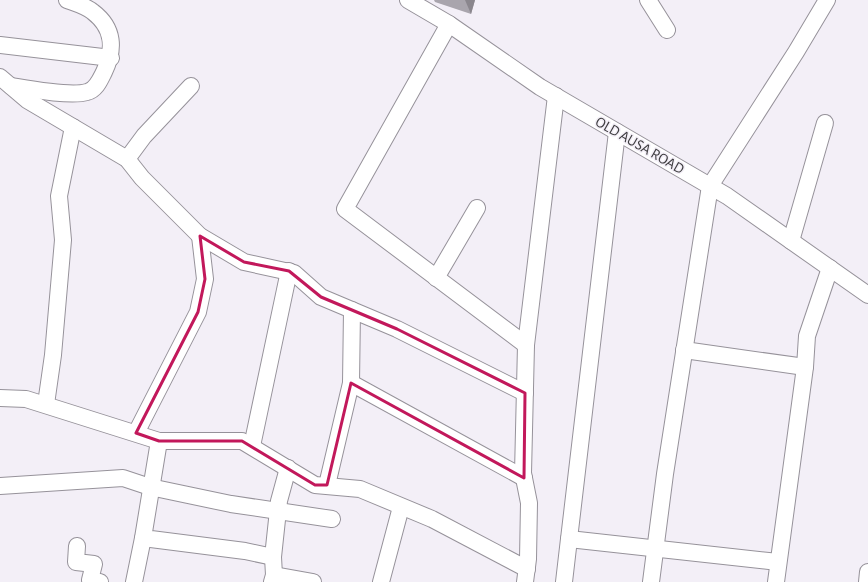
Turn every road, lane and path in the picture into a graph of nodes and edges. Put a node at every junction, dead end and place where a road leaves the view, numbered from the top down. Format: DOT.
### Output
graph roads {
  1 [pos="67,0"];
  2 [pos="408,0"];
  3 [pos="648,0"];
  4 [pos="827,0"];
  5 [pos="448,24"];
  6 [pos="667,30"];
  7 [pos="0,45"];
  8 [pos="111,58"];
  9 [pos="5,82"];
  10 [pos="190,86"];
  11 [pos="556,96"];
  12 [pos="825,123"];
  13 [pos="73,128"];
  14 [pos="617,132"];
  15 [pos="127,159"];
  16 [pos="710,186"];
  17 [pos="477,208"];
  18 [pos="200,236"];
  19 [pos="791,241"];
  20 [pos="830,268"];
  21 [pos="289,271"];
  22 [pos="436,278"];
  23 [pos="868,295"];
  24 [pos="352,310"];
  25 [pos="526,345"];
  26 [pos="684,350"];
  27 [pos="805,366"];
  28 [pos="351,383"];
  29 [pos="525,393"];
  30 [pos="0,398"];
  31 [pos="46,404"];
  32 [pos="136,433"];
  33 [pos="159,441"];
  34 [pos="252,446"];
  35 [pos="288,468"];
  36 [pos="524,478"];
  37 [pos="327,485"];
  38 [pos="0,486"];
  39 [pos="150,487"];
  40 [pos="401,507"];
  41 [pos="278,510"];
  42 [pos="332,518"];
  43 [pos="143,538"];
  44 [pos="569,539"];
  45 [pos="77,546"];
  46 [pos="655,550"];
  47 [pos="273,557"];
  48 [pos="778,562"];
  49 [pos="868,572"];
  50 [pos="526,575"];
  51 [pos="273,578"];
  52 [pos="100,582"];
  53 [pos="134,582"];
  54 [pos="313,582"];
  55 [pos="381,582"];
  56 [pos="564,582"];
  57 [pos="651,582"];
  58 [pos="776,582"];
  59 [pos="867,582"];
  1 -- 8 [label="street"];
  2 -- 5 [label="street, OLD AUSA ROAD"];
  3 -- 6 [label="street"];
  4 -- 16 [label="street"];
  5 -- 11 [label="street, OLD AUSA ROAD"];
  5 -- 22 [label="street"];
  7 -- 8 [label="street"];
  8 -- 9 [label="street"];
  9 -- 13 [label="street"];
  10 -- 15 [label="street"];
  11 -- 14 [label="street, OLD AUSA ROAD"];
  11 -- 25 [label="street"];
  12 -- 19 [label="street"];
  13 -- 15 [label="street"];
  13 -- 31 [label="street"];
  14 -- 16 [label="street, OLD AUSA ROAD"];
  14 -- 44 [label="street"];
  15 -- 18 [label="street"];
  16 -- 19 [label="street, OLD AUSA ROAD"];
  16 -- 26 [label="street"];
  17 -- 22 [label="street"];
  18 -- 21 [label="street"];
  18 -- 32 [label="street"];
  19 -- 20 [label="street, OLD AUSA ROAD"];
  20 -- 23 [label="street, OLD AUSA ROAD"];
  20 -- 27 [label="street"];
  21 -- 24 [label="street"];
  21 -- 34 [label="street"];
  22 -- 25 [label="street"];
  24 -- 28 [label="street"];
  24 -- 29 [label="street"];
  25 -- 29 [label="street"];
  26 -- 27 [label="street"];
  26 -- 46 [label="street"];
  27 -- 48 [label="street"];
  28 -- 36 [label="street"];
  28 -- 37 [label="street"];
  29 -- 36 [label="street"];
  30 -- 31 [label="street"];
  31 -- 32 [label="street"];
  32 -- 33 [label="street"];
  33 -- 34 [label="street"];
  33 -- 39 [label="street"];
  34 -- 35 [label="street"];
  35 -- 37 [label="street"];
  35 -- 41 [label="street"];
  36 -- 50 [label="street"];
  37 -- 40 [label="street"];
  38 -- 39 [label="street"];
  39 -- 41 [label="street"];
  39 -- 43 [label="street"];
  40 -- 50 [label="street"];
  40 -- 55 [label="street"];
  41 -- 42 [label="street"];
  41 -- 47 [label="street"];
  43 -- 47 [label="street"];
  43 -- 53 [label="street"];
  44 -- 46 [label="street"];
  44 -- 56 [label="street"];
  45 -- 52 [label="street"];
  46 -- 48 [label="street"];
  46 -- 57 [label="street"];
  47 -- 51 [label="street"];
  48 -- 58 [label="street"];
  49 -- 59 [label="street"];
  51 -- 54 [label="street"];
}
